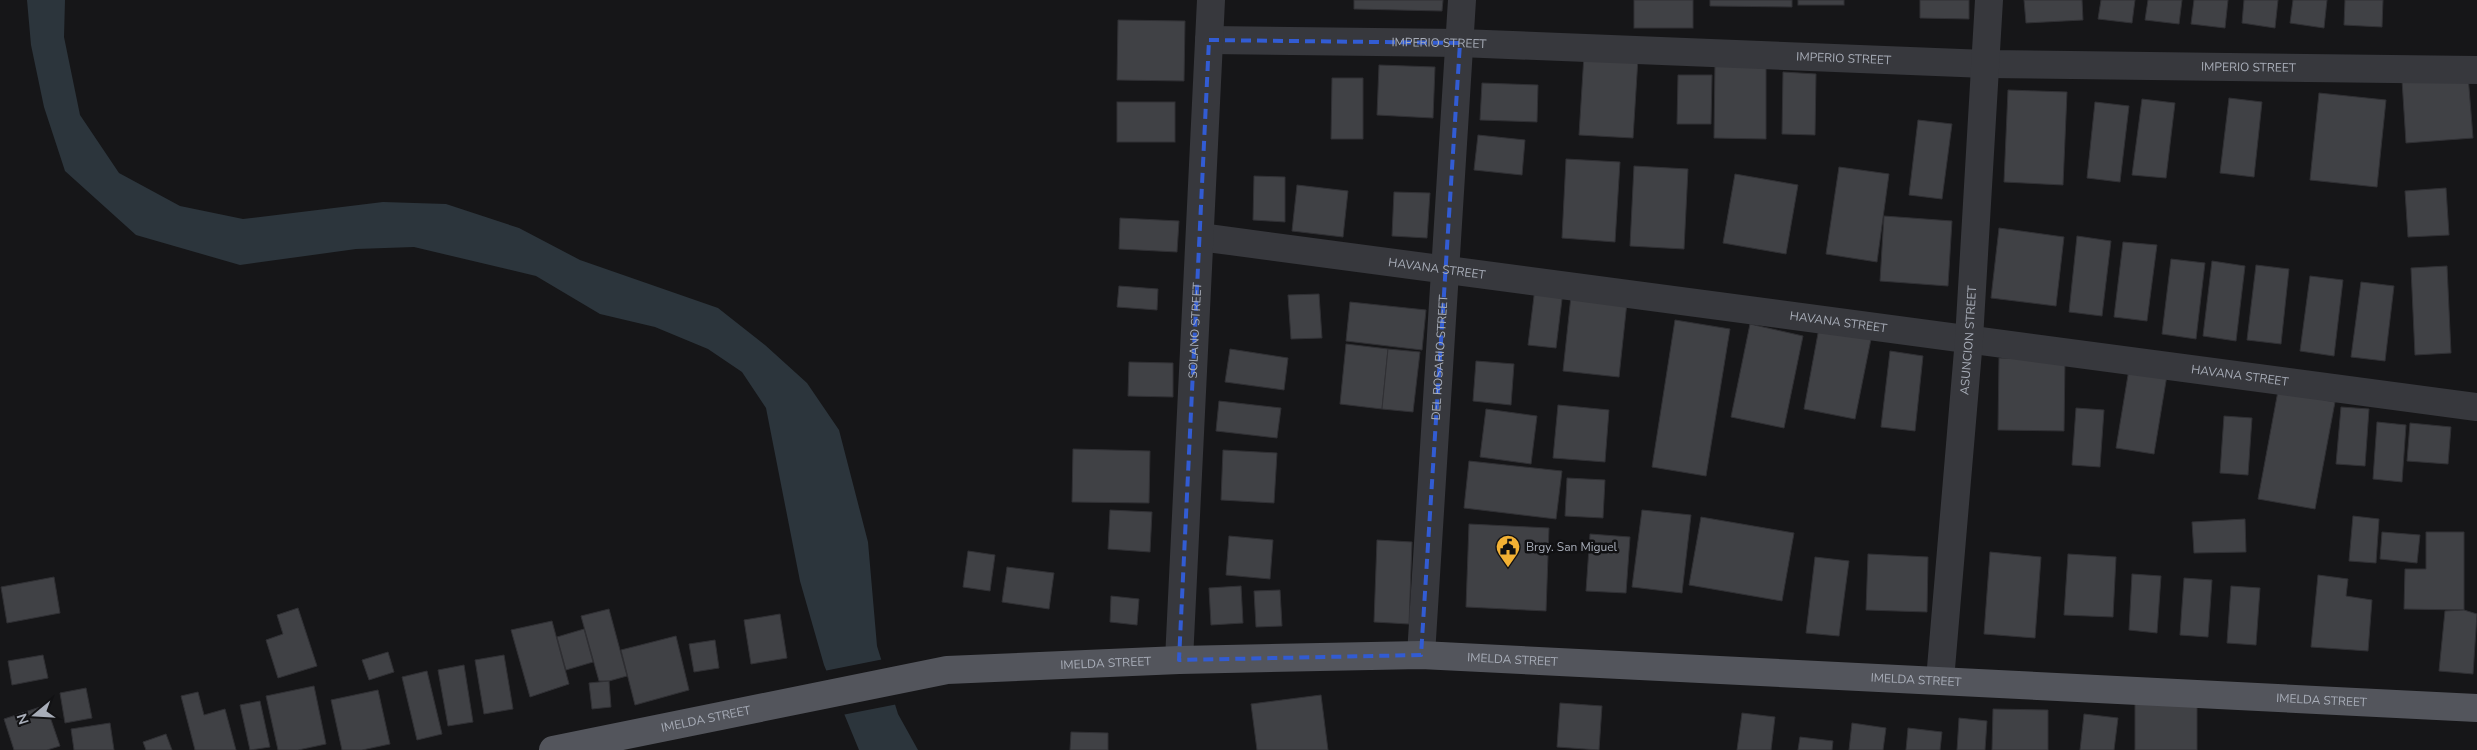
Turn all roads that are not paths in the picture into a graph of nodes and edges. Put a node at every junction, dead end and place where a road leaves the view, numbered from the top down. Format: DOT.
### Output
graph roads {
  1 [pos="1211,0"];
  2 [pos="1462,0"];
  3 [pos="1989,0"];
  4 [pos="1209,40"];
  5 [pos="1460,43"];
  6 [pos="1986,64"];
  7 [pos="2477,70"];
  8 [pos="1200,237"];
  9 [pos="1445,270"];
  10 [pos="1969,339"];
  11 [pos="2477,407"];
  12 [pos="1421,655"];
  13 [pos="1179,660"];
  14 [pos="1940,680"];
  15 [pos="2477,708"];
  16 [pos="553,750"];
  1 -- 4 [label="street, SOLANO STREET"];
  2 -- 5 [label="street, DEL ROSARIO STREET"];
  3 -- 6 [label="street, ASUNCION STREET"];
  4 -- 5 [label="street, IMPERIO STREET"];
  4 -- 8 [label="street, SOLANO STREET"];
  5 -- 6 [label="street, IMPERIO STREET"];
  5 -- 9 [label="street, DEL ROSARIO STREET"];
  6 -- 7 [label="street, IMPERIO STREET"];
  6 -- 10 [label="street, ASUNCION STREET"];
  8 -- 9 [label="street, HAVANA STREET"];
  8 -- 13 [label="street, SOLANO STREET"];
  9 -- 10 [label="street, HAVANA STREET"];
  9 -- 12 [label="street, DEL ROSARIO STREET"];
  10 -- 11 [label="street, HAVANA STREET"];
  10 -- 14 [label="street, ASUNCION STREET"];
  12 -- 13 [label="main road, IMELDA STREET"];
  12 -- 14 [label="main road, IMELDA STREET"];
  13 -- 16 [label="main road, IMELDA STREET"];
  14 -- 15 [label="main road, IMELDA STREET"];
}
